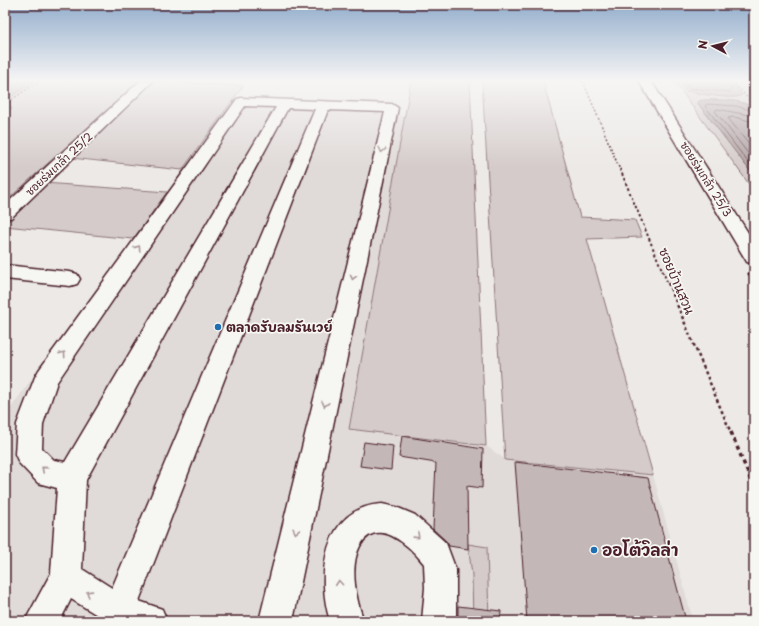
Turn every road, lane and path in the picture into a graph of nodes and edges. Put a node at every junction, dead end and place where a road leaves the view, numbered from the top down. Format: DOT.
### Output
graph roads {
  1 [pos="116,110"];
  2 [pos="235,110"];
  3 [pos="280,110"];
  4 [pos="321,110"];
  5 [pos="391,110"];
  6 [pos="595,110"];
  7 [pos="663,110"];
  8 [pos="5,214"];
  9 [pos="754,257"];
  10 [pos="5,272"];
  11 [pos="70,279"];
  12 [pos="72,477"];
  13 [pos="754,488"];
  14 [pos="66,576"];
  15 [pos="119,610"];
  16 [pos="42,621"];
  17 [pos="150,621"];
  18 [pos="276,621"];
  19 [pos="347,621"];
  20 [pos="439,621"];
  1 -- 8 [label="street, ซอยร่มเกล้า 25/2"];
  12 -- 2 [label="street, one-way"];
  3 -- 12 [label="street"];
  4 -- 15 [label="street"];
  5 -- 18 [label="street, one-way"];
  6 -- 13 [label="path, ซอยบ้านสวน"];
  7 -- 9 [label="street, ซอยร่มเกล้า 25/3"];
  10 -- 11 [label="street"];
  12 -- 14 [label="street"];
  15 -- 14 [label="street, one-way"];
  14 -- 16 [label="street"];
  15 -- 17 [label="street"];
  19 -- 20 [label="street, one-way"];
}
